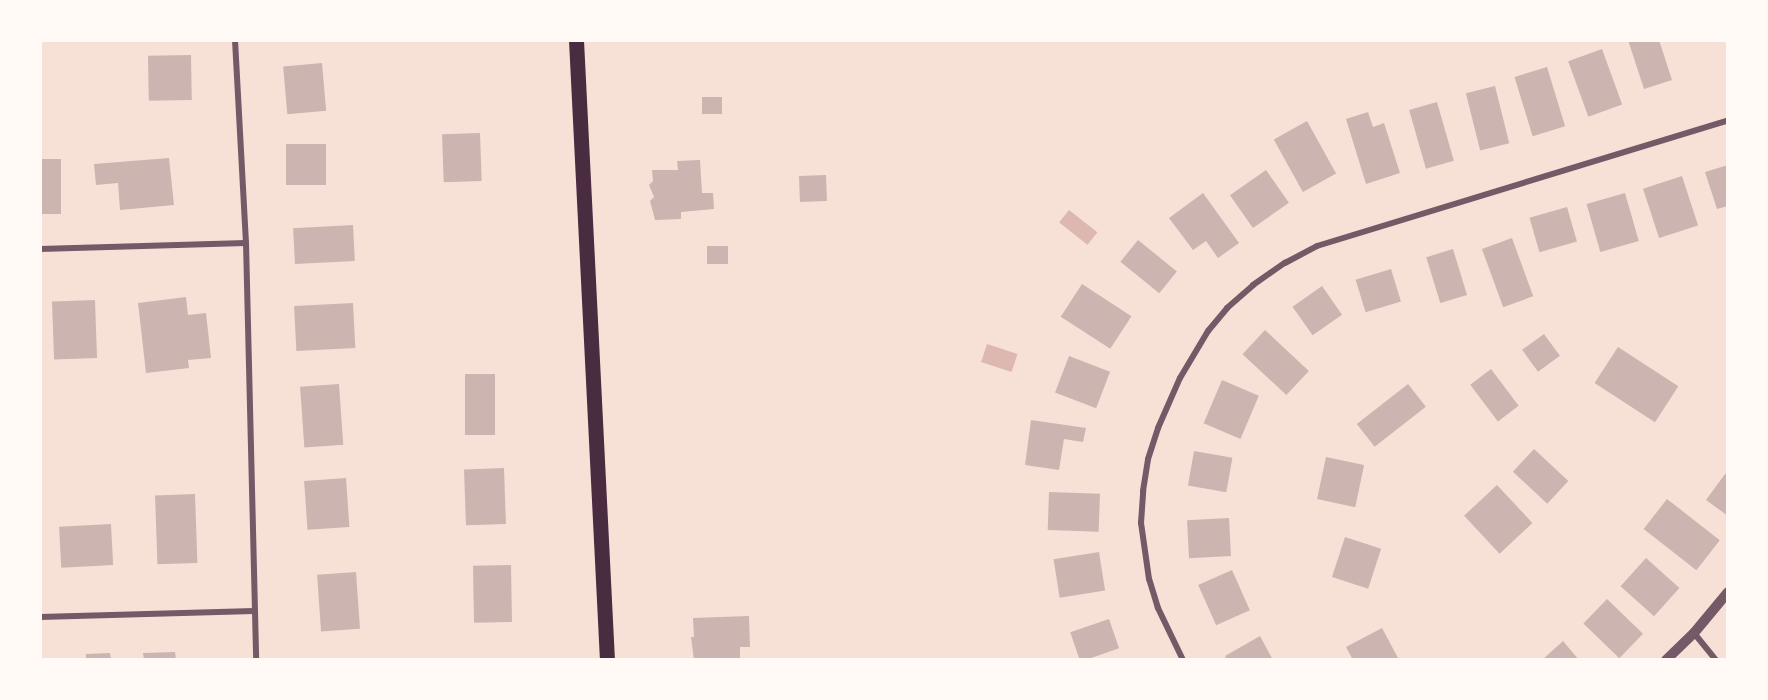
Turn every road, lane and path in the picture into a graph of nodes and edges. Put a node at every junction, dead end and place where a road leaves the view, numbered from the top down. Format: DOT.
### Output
graph roads {
  1 [pos="235,40"];
  2 [pos="576,40"];
  3 [pos="1728,120"];
  4 [pos="246,243"];
  5 [pos="40,249"];
  6 [pos="1728,592"];
  7 [pos="254,611"];
  8 [pos="40,617"];
  9 [pos="1694,633"];
  10 [pos="256,660"];
  11 [pos="607,660"];
  12 [pos="1183,660"];
  13 [pos="1666,660"];
  14 [pos="1716,660"];
  1 -- 4 [label="street"];
  2 -- 11 [label="main road"];
  3 -- 12 [label="street"];
  4 -- 5 [label="street"];
  4 -- 7 [label="street"];
  6 -- 9 [label="street"];
  7 -- 8 [label="street"];
  7 -- 10 [label="street"];
  9 -- 13 [label="street"];
  9 -- 14 [label="street"];
}
